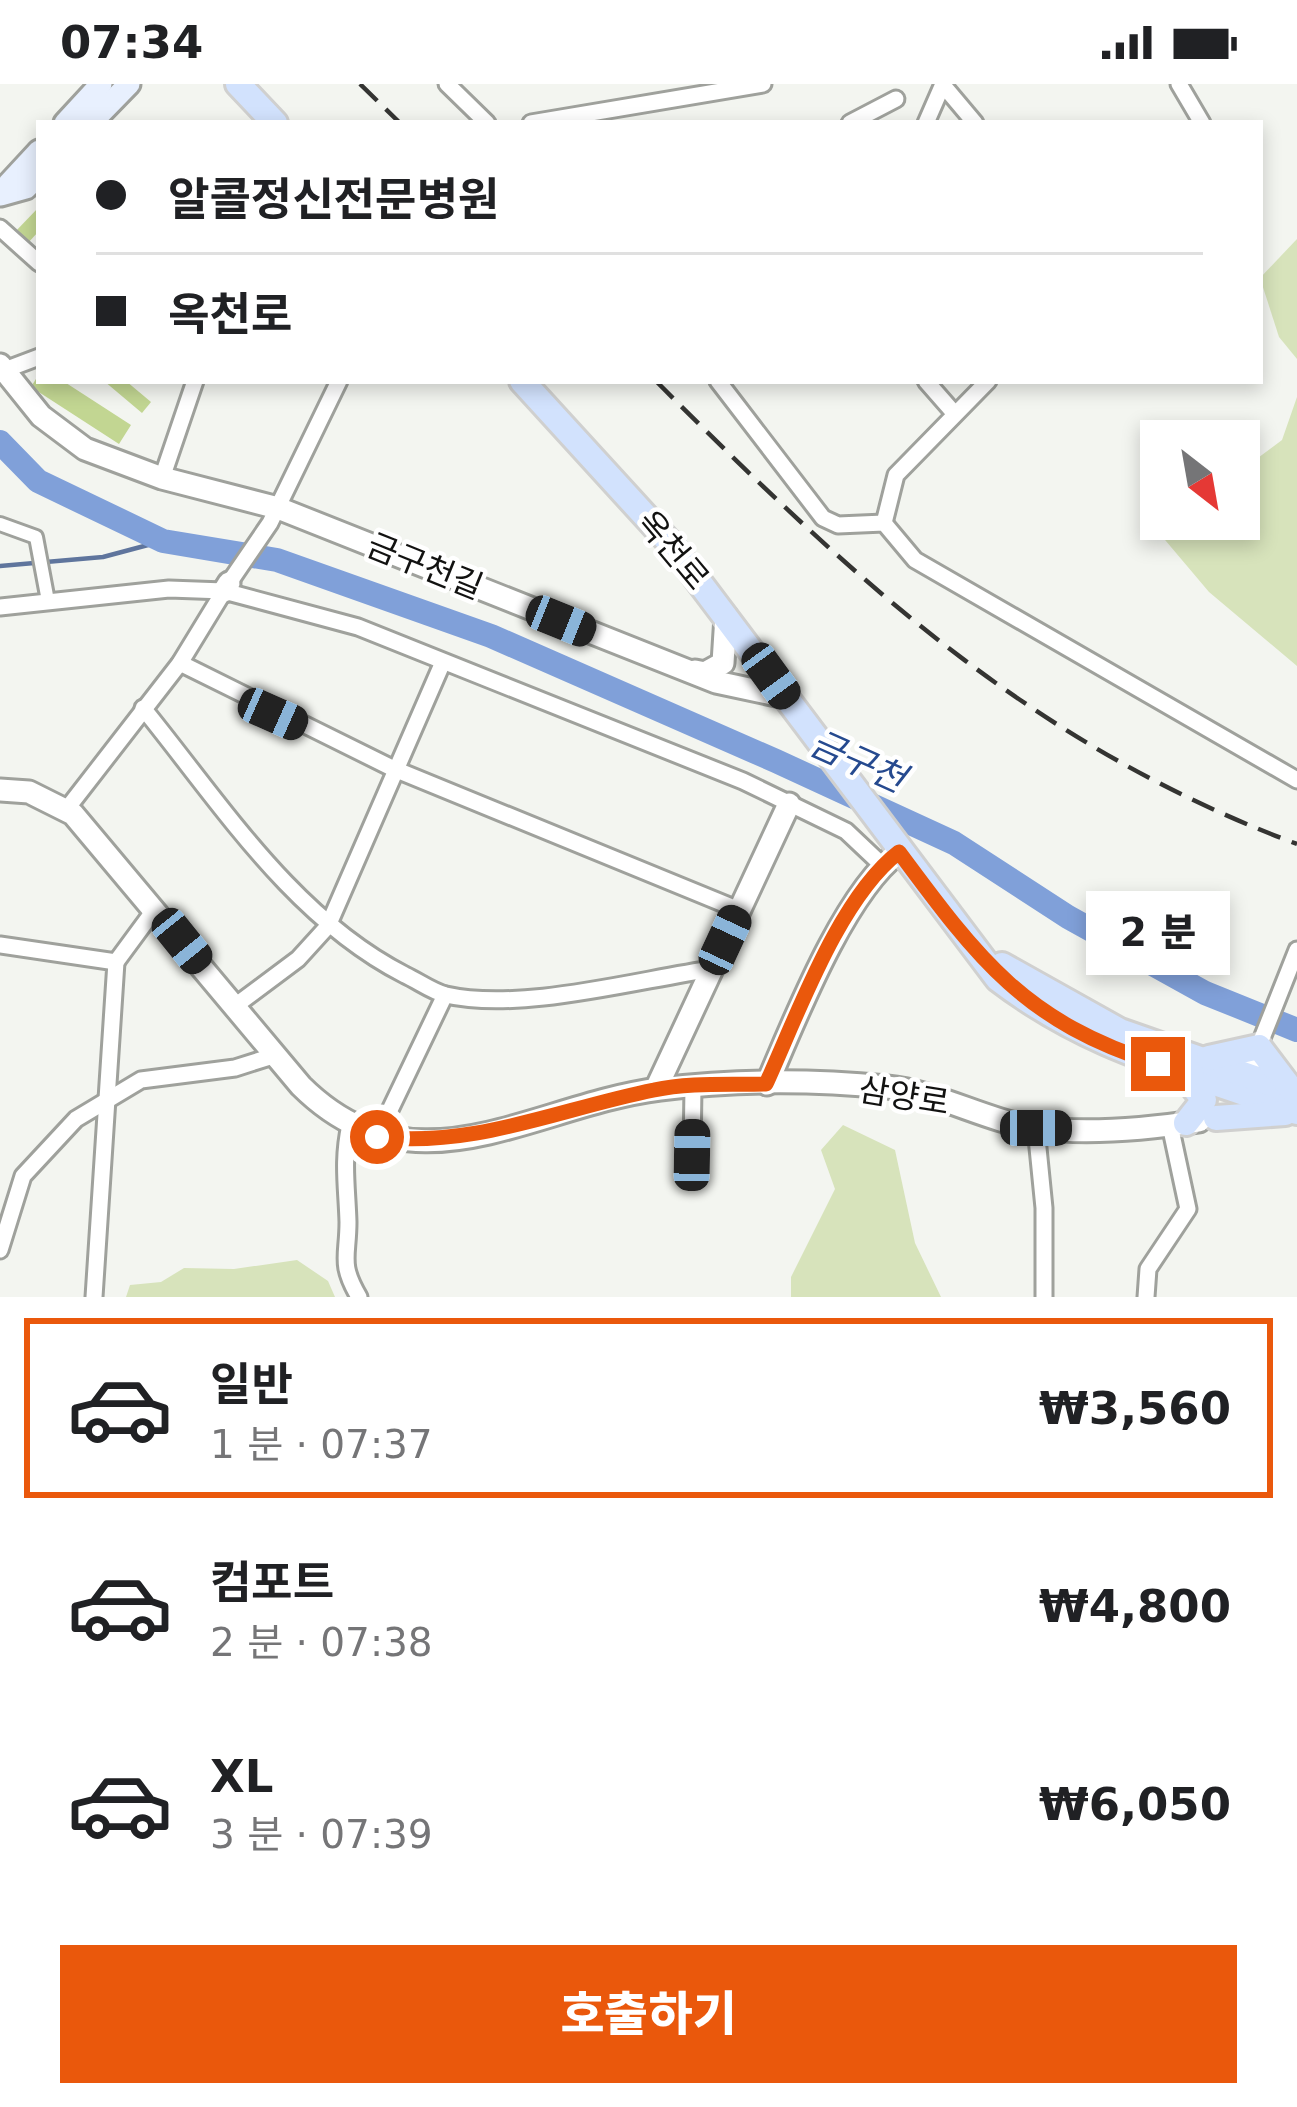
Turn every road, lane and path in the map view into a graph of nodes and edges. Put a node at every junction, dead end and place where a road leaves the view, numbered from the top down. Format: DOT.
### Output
graph roads {
  1 [pos="101,84"];
  2 [pos="129,84"];
  3 [pos="238,84"];
  4 [pos="447,84"];
  5 [pos="763,84"];
  6 [pos="943,84"];
  7 [pos="1179,84"];
  8 [pos="715,88"];
  9 [pos="896,99"];
  10 [pos="608,117"];
  11 [pos="68,120"];
  12 [pos="94,120"];
  13 [pos="268,120"];
  14 [pos="484,120"];
  15 [pos="570,120"];
  16 [pos="856,120"];
  17 [pos="927,120"];
  18 [pos="973,120"];
  19 [pos="1200,120"];
  20 [pos="36,154"];
  21 [pos="36,178"];
  22 [pos="0,194"];
  23 [pos="0,228"];
  24 [pos="36,260"];
  25 [pos="36,358"];
  26 [pos="1,368"];
  27 [pos="194,384"];
  28 [pos="338,384"];
  29 [pos="525,384"];
  30 [pos="720,384"];
  31 [pos="929,384"];
  32 [pos="985,384"];
  33 [pos="954,413"];
  34 [pos="162,478"];
  35 [pos="274,516"];
  36 [pos="0,524"];
  37 [pos="884,524"];
  38 [pos="226,587"];
  39 [pos="48,601"];
  40 [pos="0,607"];
  41 [pos="725,616"];
  42 [pos="443,662"];
  43 [pos="180,663"];
  44 [pos="682,670"];
  45 [pos="786,697"];
  46 [pos="143,708"];
  47 [pos="396,770"];
  48 [pos="1297,780"];
  49 [pos="0,790"];
  50 [pos="789,804"];
  51 [pos="66,810"];
  52 [pos="891,858"];
  53 [pos="155,909"];
  54 [pos="739,910"];
  55 [pos="328,926"];
  56 [pos="0,945"];
  57 [pos="1297,950"];
  58 [pos="116,962"];
  59 [pos="712,969"];
  60 [pos="445,995"];
  61 [pos="235,1006"];
  62 [pos="1260,1043"];
  63 [pos="276,1055"];
  64 [pos="1188,1064"];
  65 [pos="1244,1083"];
  66 [pos="766,1084"];
  67 [pos="693,1087"];
  68 [pos="656,1089"];
  69 [pos="1297,1093"];
  70 [pos="110,1099"];
  71 [pos="1297,1112"];
  72 [pos="1216,1118"];
  73 [pos="1178,1124"];
  74 [pos="350,1125"];
  75 [pos="1036,1128"];
  76 [pos="377,1137"];
  77 [pos="692,1155"];
  78 [pos="0,1250"];
  79 [pos="94,1297"];
  80 [pos="359,1297"];
  81 [pos="1044,1297"];
  82 [pos="1146,1297"];
  1 -- 11 [label="main road"];
  2 -- 12 [label="main road"];
  3 -- 13 [label="main road"];
  4 -- 14 [label="street"];
  5 -- 8 [label="street"];
  6 -- 17 [label="street"];
  6 -- 18 [label="street"];
  7 -- 19 [label="street"];
  8 -- 10 [label="street"];
  9 -- 16 [label="street"];
  10 -- 15 [label="street"];
  20 -- 22 [label="main road"];
  21 -- 22 [label="main road"];
  23 -- 24 [label="street"];
  25 -- 26 [label="street"];
  26 -- 34 [label="street, 금구천길"];
  27 -- 34 [label="street"];
  28 -- 35 [label="street"];
  29 -- 41 [label="main road, 옥천로"];
  30 -- 37 [label="street"];
  31 -- 33 [label="street"];
  32 -- 33 [label="street"];
  33 -- 37 [label="street"];
  34 -- 35 [label="street, 금구천길"];
  35 -- 38 [label="street"];
  35 -- 44 [label="street, 금구천길"];
  36 -- 39 [label="street"];
  37 -- 48 [label="street"];
  38 -- 39 [label="street"];
  38 -- 42 [label="street"];
  38 -- 43 [label="street"];
  39 -- 40 [label="street"];
  41 -- 44 [label="street"];
  41 -- 45 [label="main road, 옥천로"];
  42 -- 47 [label="street"];
  42 -- 50 [label="street"];
  43 -- 46 [label="street"];
  43 -- 47 [label="street"];
  44 -- 45 [label="street, 금구천길"];
  45 -- 52 [label="main road, 옥천로"];
  46 -- 51 [label="street"];
  46 -- 55 [label="street"];
  47 -- 54 [label="street"];
  47 -- 55 [label="street"];
  49 -- 51 [label="street, 삼양로"];
  50 -- 52 [label="street"];
  50 -- 54 [label="street"];
  51 -- 53 [label="street, 삼양로"];
  52 -- 64 [label="main road"];
  52 -- 66 [label="street"];
  53 -- 58 [label="street"];
  53 -- 61 [label="street, 삼양로"];
  54 -- 59 [label="street"];
  55 -- 60 [label="street"];
  55 -- 61 [label="street"];
  56 -- 58 [label="street"];
  57 -- 62 [label="street"];
  58 -- 70 [label="street"];
  59 -- 60 [label="street"];
  59 -- 68 [label="street"];
  60 -- 76 [label="street"];
  61 -- 63 [label="street, 삼양로"];
  62 -- 64 [label="main road"];
  62 -- 65 [label="street"];
  62 -- 69 [label="main road"];
  63 -- 70 [label="street"];
  63 -- 74 [label="street, 삼양로"];
  64 -- 65 [label="main road"];
  64 -- 73 [label="main road"];
  65 -- 69 [label="main road"];
  65 -- 71 [label="main road"];
  65 -- 72 [label="street"];
  66 -- 67 [label="street, 삼양로"];
  66 -- 75 [label="street, 삼양로"];
  67 -- 68 [label="street, 삼양로"];
  67 -- 77 [label="street"];
  68 -- 76 [label="street, 삼양로"];
  70 -- 78 [label="street"];
  70 -- 79 [label="street"];
  71 -- 72 [label="main road"];
  72 -- 73 [label="street, 삼양로"];
  73 -- 75 [label="street, 삼양로"];
  73 -- 82 [label="street"];
  74 -- 76 [label="street, 삼양로"];
  74 -- 80 [label="street"];
  75 -- 81 [label="street"];
}
